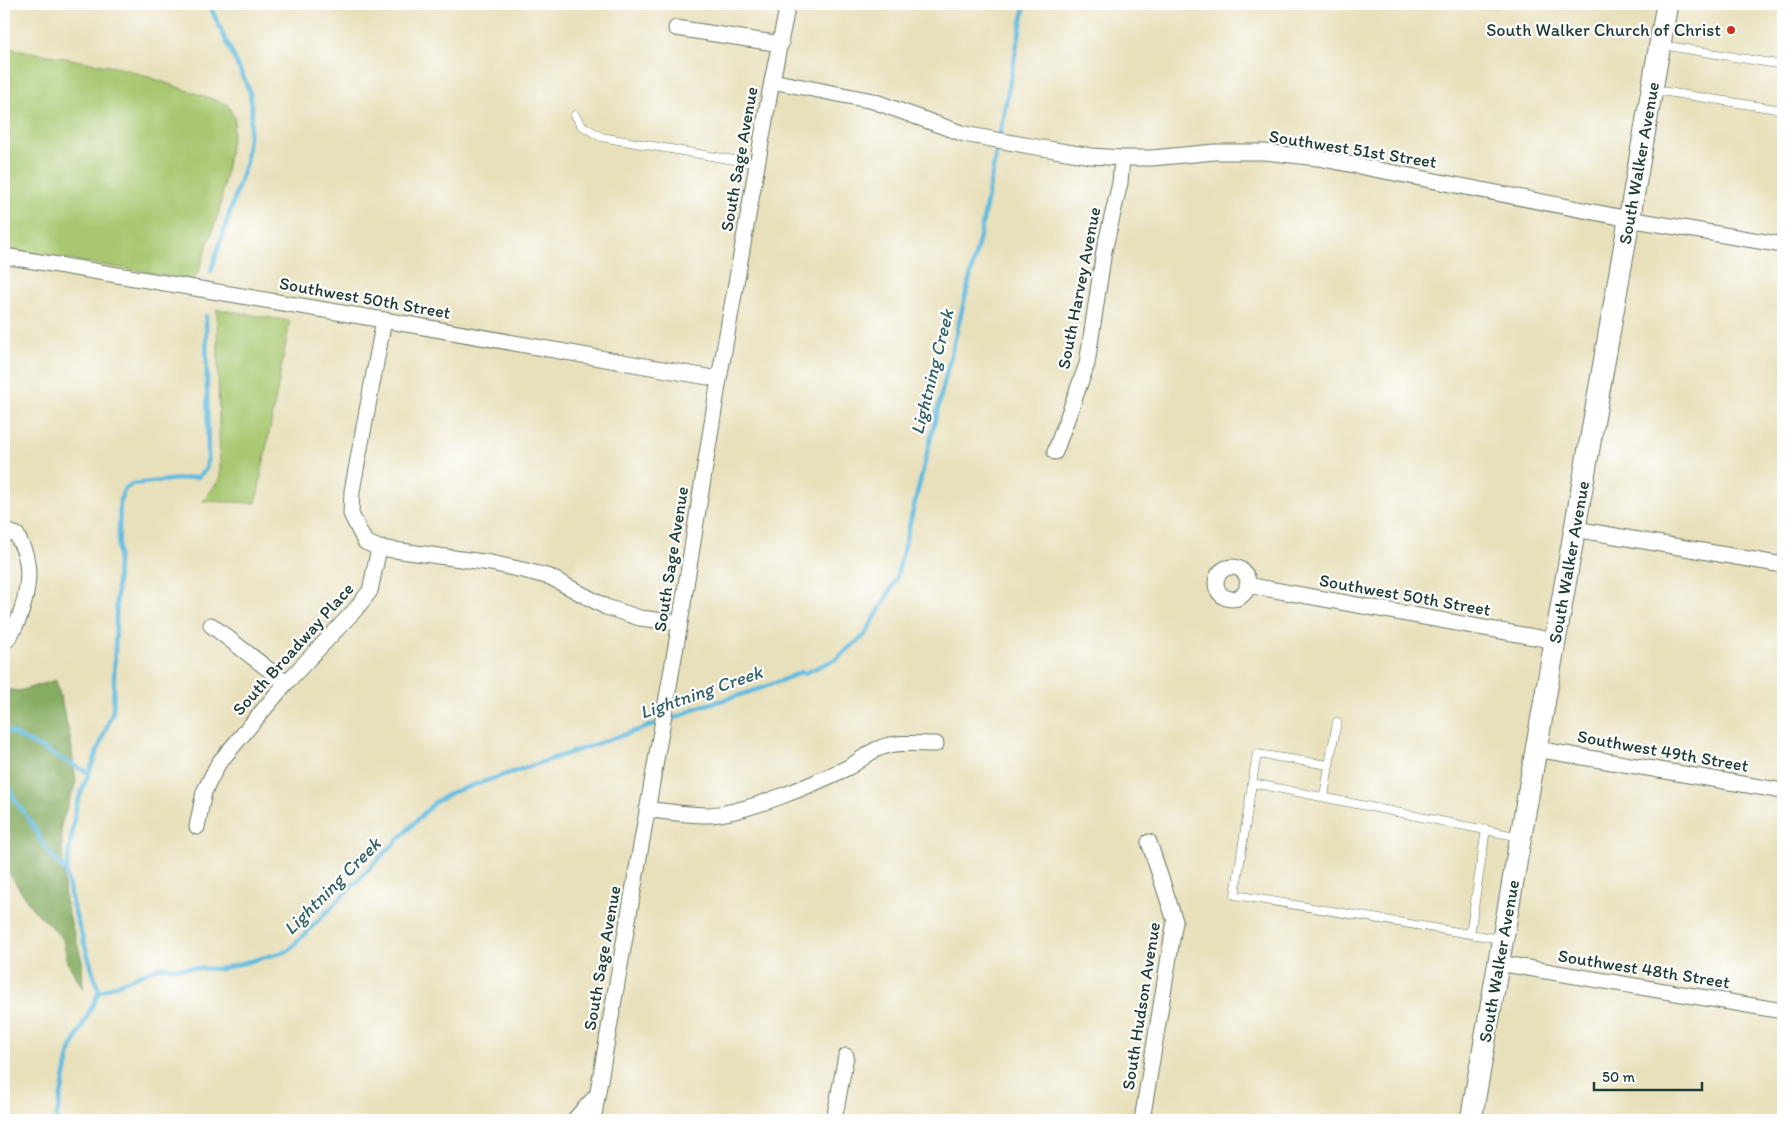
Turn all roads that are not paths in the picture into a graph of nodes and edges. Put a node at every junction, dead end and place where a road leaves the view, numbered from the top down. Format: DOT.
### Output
graph roads {
  1 [pos="788,4"];
  2 [pos="1666,4"];
  3 [pos="676,28"];
  4 [pos="781,44"];
  5 [pos="1659,45"];
  6 [pos="1783,65"];
  7 [pos="772,81"];
  8 [pos="1652,90"];
  9 [pos="1783,110"];
  10 [pos="574,115"];
  11 [pos="1122,158"];
  12 [pos="757,164"];
  13 [pos="1629,219"];
  14 [pos="1783,245"];
  15 [pos="4,256"];
  16 [pos="384,320"];
  17 [pos="719,379"];
  18 [pos="1054,452"];
  19 [pos="1575,529"];
  20 [pos="4,530"];
  21 [pos="379,548"];
  22 [pos="1783,565"];
  23 [pos="1248,585"];
  24 [pos="680,623"];
  25 [pos="210,625"];
  26 [pos="4,641"];
  27 [pos="1556,641"];
  28 [pos="286,683"];
  29 [pos="1337,722"];
  30 [pos="936,744"];
  31 [pos="1536,749"];
  32 [pos="1329,765"];
  33 [pos="1252,783"];
  34 [pos="1783,791"];
  35 [pos="1324,797"];
  36 [pos="647,809"];
  37 [pos="197,826"];
  38 [pos="1486,829"];
  39 [pos="1521,837"];
  40 [pos="1149,842"];
  41 [pos="1470,934"];
  42 [pos="1502,939"];
  43 [pos="1498,963"];
  44 [pos="1783,1011"];
  45 [pos="846,1056"];
  46 [pos="597,1095"];
  47 [pos="574,1120"];
  48 [pos="593,1120"];
  49 [pos="834,1120"];
  50 [pos="1142,1120"];
  51 [pos="1471,1120"];
  1 -- 4 [label="street, South Sage Avenue"];
  2 -- 5 [label="main road, South Walker Avenue"];
  3 -- 4 [label="street"];
  4 -- 7 [label="street, South Sage Avenue"];
  5 -- 6 [label="lane"];
  5 -- 8 [label="main road, South Walker Avenue"];
  7 -- 11 [label="street, Southwest 51st Street"];
  7 -- 12 [label="street, South Sage Avenue"];
  8 -- 9 [label="lane"];
  8 -- 13 [label="main road, South Walker Avenue"];
  10 -- 12 [label="lane"];
  11 -- 13 [label="street, Southwest 51st Street"];
  11 -- 18 [label="street, South Harvey Avenue"];
  12 -- 17 [label="street, South Sage Avenue"];
  13 -- 14 [label="street, Southwest 51st Street"];
  13 -- 19 [label="main road, South Walker Avenue"];
  15 -- 16 [label="street, Southwest 50th Street"];
  16 -- 17 [label="street, Southwest 50th Street"];
  16 -- 21 [label="street"];
  17 -- 24 [label="street, South Sage Avenue"];
  19 -- 22 [label="street"];
  19 -- 27 [label="main road, South Walker Avenue"];
  20 -- 26 [label="street"];
  21 -- 24 [label="street"];
  21 -- 28 [label="street, South Broadway Place"];
  23 -- 27 [label="street, Southwest 50th Street"];
  24 -- 36 [label="street, South Sage Avenue"];
  25 -- 28 [label="street"];
  27 -- 31 [label="main road, South Walker Avenue"];
  28 -- 37 [label="street, South Broadway Place"];
  29 -- 32 [label="lane"];
  30 -- 36 [label="street"];
  31 -- 34 [label="street, Southwest 49th Street"];
  31 -- 39 [label="main road, South Walker Avenue"];
  32 -- 33 [label="lane"];
  32 -- 35 [label="lane"];
  33 -- 35 [label="lane"];
  33 -- 41 [label="lane"];
  35 -- 38 [label="lane"];
  36 -- 46 [label="street, South Sage Avenue"];
  38 -- 39 [label="lane"];
  38 -- 41 [label="lane"];
  39 -- 42 [label="main road, South Walker Avenue"];
  40 -- 50 [label="street, South Hudson Avenue"];
  41 -- 42 [label="lane"];
  42 -- 43 [label="main road, South Walker Avenue"];
  43 -- 44 [label="street, Southwest 48th Street"];
  43 -- 51 [label="main road, South Walker Avenue"];
  45 -- 49 [label="street"];
  46 -- 47 [label="street"];
  46 -- 48 [label="street, South Sage Avenue"];
}
